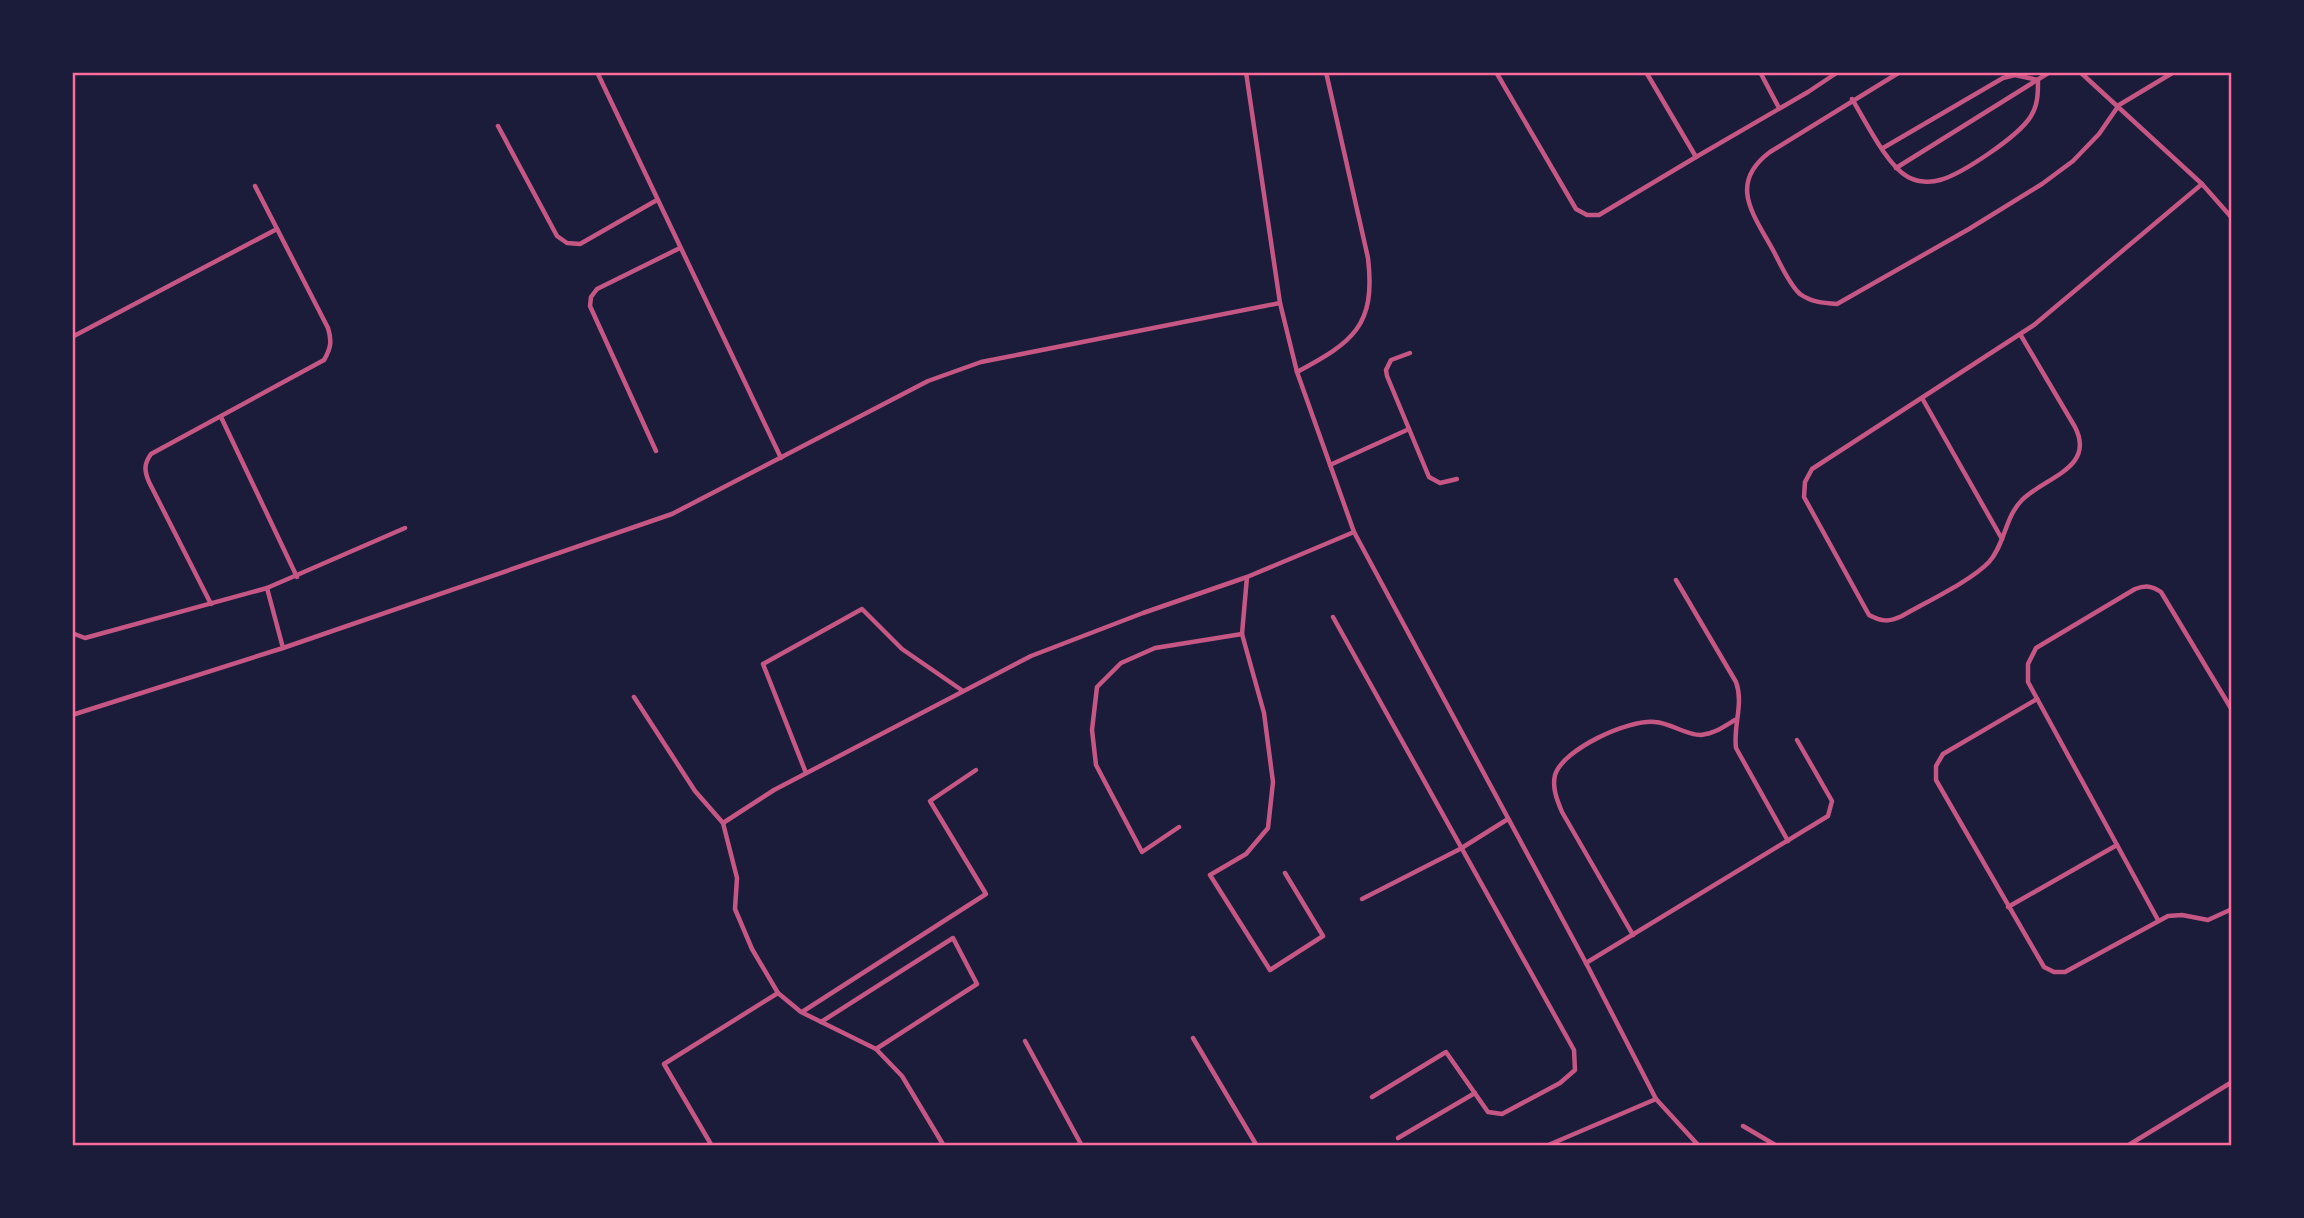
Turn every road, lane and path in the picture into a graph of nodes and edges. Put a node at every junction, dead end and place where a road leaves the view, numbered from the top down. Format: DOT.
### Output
graph roads {
  1 [pos="597,72"];
  2 [pos="1246,72"];
  3 [pos="1326,72"];
  4 [pos="1496,72"];
  5 [pos="1646,72"];
  6 [pos="1760,72"];
  7 [pos="1838,72"];
  8 [pos="1900,72"];
  9 [pos="2050,72"];
  10 [pos="2080,72"];
  11 [pos="2174,72"];
  12 [pos="2038,80"];
  13 [pos="1852,100"];
  14 [pos="2119,106"];
  15 [pos="1779,108"];
  16 [pos="498,126"];
  17 [pos="1883,148"];
  18 [pos="1696,157"];
  19 [pos="1896,168"];
  20 [pos="2202,184"];
  21 [pos="255,186"];
  22 [pos="657,200"];
  23 [pos="2232,218"];
  24 [pos="277,229"];
  25 [pos="680,248"];
  26 [pos="1280,303"];
  27 [pos="2020,334"];
  28 [pos="72,337"];
  29 [pos="1410,353"];
  30 [pos="1297,372"];
  31 [pos="1922,398"];
  32 [pos="221,417"];
  33 [pos="1409,429"];
  34 [pos="656,451"];
  35 [pos="780,458"];
  36 [pos="1330,465"];
  37 [pos="1457,479"];
  38 [pos="405,528"];
  39 [pos="1354,531"];
  40 [pos="2002,540"];
  41 [pos="297,577"];
  42 [pos="1247,577"];
  43 [pos="1676,580"];
  44 [pos="267,588"];
  45 [pos="211,604"];
  46 [pos="1333,617"];
  47 [pos="72,633"];
  48 [pos="1242,634"];
  49 [pos="283,648"];
  50 [pos="963,691"];
  51 [pos="634,697"];
  52 [pos="2037,699"];
  53 [pos="2232,710"];
  54 [pos="72,715"];
  55 [pos="1735,720"];
  56 [pos="1797,740"];
  57 [pos="975,770"];
  58 [pos="806,773"];
  59 [pos="1508,819"];
  60 [pos="723,823"];
  61 [pos="1179,827"];
  62 [pos="1788,841"];
  63 [pos="2117,845"];
  64 [pos="1460,849"];
  65 [pos="1285,873"];
  66 [pos="1362,899"];
  67 [pos="2008,907"];
  68 [pos="2232,909"];
  69 [pos="2158,920"];
  70 [pos="1633,935"];
  71 [pos="1586,963"];
  72 [pos="778,993"];
  73 [pos="801,1012"];
  74 [pos="821,1022"];
  75 [pos="1193,1038"];
  76 [pos="1025,1041"];
  77 [pos="876,1049"];
  78 [pos="2232,1082"];
  79 [pos="1475,1093"];
  80 [pos="1373,1097"];
  81 [pos="1656,1099"];
  82 [pos="1743,1126"];
  83 [pos="1398,1138"];
  84 [pos="712,1146"];
  85 [pos="944,1146"];
  86 [pos="1082,1146"];
  87 [pos="1257,1146"];
  88 [pos="1546,1146"];
  89 [pos="1699,1146"];
  90 [pos="1777,1146"];
  91 [pos="2127,1146"];
  1 -- 22 [label="lane"];
  2 -- 26 [label="lane"];
  3 -- 30 [label="lane"];
  4 -- 18 [label="lane"];
  5 -- 18 [label="lane"];
  6 -- 15 [label="lane"];
  7 -- 15 [label="lane"];
  8 -- 13 [label="lane"];
  9 -- 12 [label="lane"];
  10 -- 14 [label="lane"];
  11 -- 14 [label="lane"];
  12 -- 17 [label="lane"];
  12 -- 19 [label="lane"];
  12 -- 19 [label="lane"];
  13 -- 14 [label="lane"];
  13 -- 17 [label="lane"];
  14 -- 20 [label="lane"];
  15 -- 18 [label="lane"];
  16 -- 22 [label="lane"];
  17 -- 19 [label="lane"];
  20 -- 23 [label="lane"];
  20 -- 27 [label="lane"];
  21 -- 24 [label="lane"];
  22 -- 25 [label="lane"];
  24 -- 28 [label="lane"];
  24 -- 32 [label="lane"];
  25 -- 34 [label="lane"];
  25 -- 35 [label="lane"];
  26 -- 30 [label="lane"];
  26 -- 35 [label="lane"];
  27 -- 31 [label="lane"];
  27 -- 40 [label="lane"];
  29 -- 33 [label="lane"];
  30 -- 36 [label="lane"];
  31 -- 40 [label="lane"];
  31 -- 40 [label="lane"];
  32 -- 41 [label="lane"];
  32 -- 45 [label="lane"];
  33 -- 36 [label="lane"];
  33 -- 37 [label="lane"];
  35 -- 49 [label="lane"];
  36 -- 39 [label="lane"];
  38 -- 41 [label="lane"];
  39 -- 42 [label="lane"];
  39 -- 59 [label="lane"];
  41 -- 44 [label="lane"];
  42 -- 48 [label="lane"];
  42 -- 50 [label="lane"];
  43 -- 55 [label="lane"];
  44 -- 45 [label="lane"];
  44 -- 49 [label="lane"];
  45 -- 47 [label="lane"];
  46 -- 64 [label="lane"];
  48 -- 61 [label="lane"];
  48 -- 65 [label="lane"];
  49 -- 54 [label="lane"];
  50 -- 58 [label="lane"];
  50 -- 58 [label="lane"];
  51 -- 60 [label="lane"];
  52 -- 53 [label="lane"];
  52 -- 63 [label="lane"];
  52 -- 67 [label="lane"];
  55 -- 62 [label="lane"];
  55 -- 70 [label="lane"];
  56 -- 62 [label="lane"];
  57 -- 73 [label="lane"];
  58 -- 60 [label="lane"];
  59 -- 64 [label="lane"];
  59 -- 71 [label="lane"];
  60 -- 72 [label="lane"];
  62 -- 70 [label="lane"];
  63 -- 67 [label="lane"];
  63 -- 69 [label="lane"];
  64 -- 66 [label="lane"];
  64 -- 79 [label="lane"];
  67 -- 69 [label="lane"];
  68 -- 69 [label="lane"];
  70 -- 71 [label="lane"];
  71 -- 81 [label="lane"];
  72 -- 73 [label="lane"];
  72 -- 84 [label="lane"];
  73 -- 74 [label="lane"];
  74 -- 77 [label="lane"];
  74 -- 77 [label="lane"];
  75 -- 87 [label="lane"];
  76 -- 86 [label="lane"];
  77 -- 85 [label="lane"];
  78 -- 91 [label="lane"];
  79 -- 80 [label="lane"];
  79 -- 83 [label="lane"];
  81 -- 88 [label="lane"];
  81 -- 89 [label="lane"];
  82 -- 90 [label="lane"];
}
